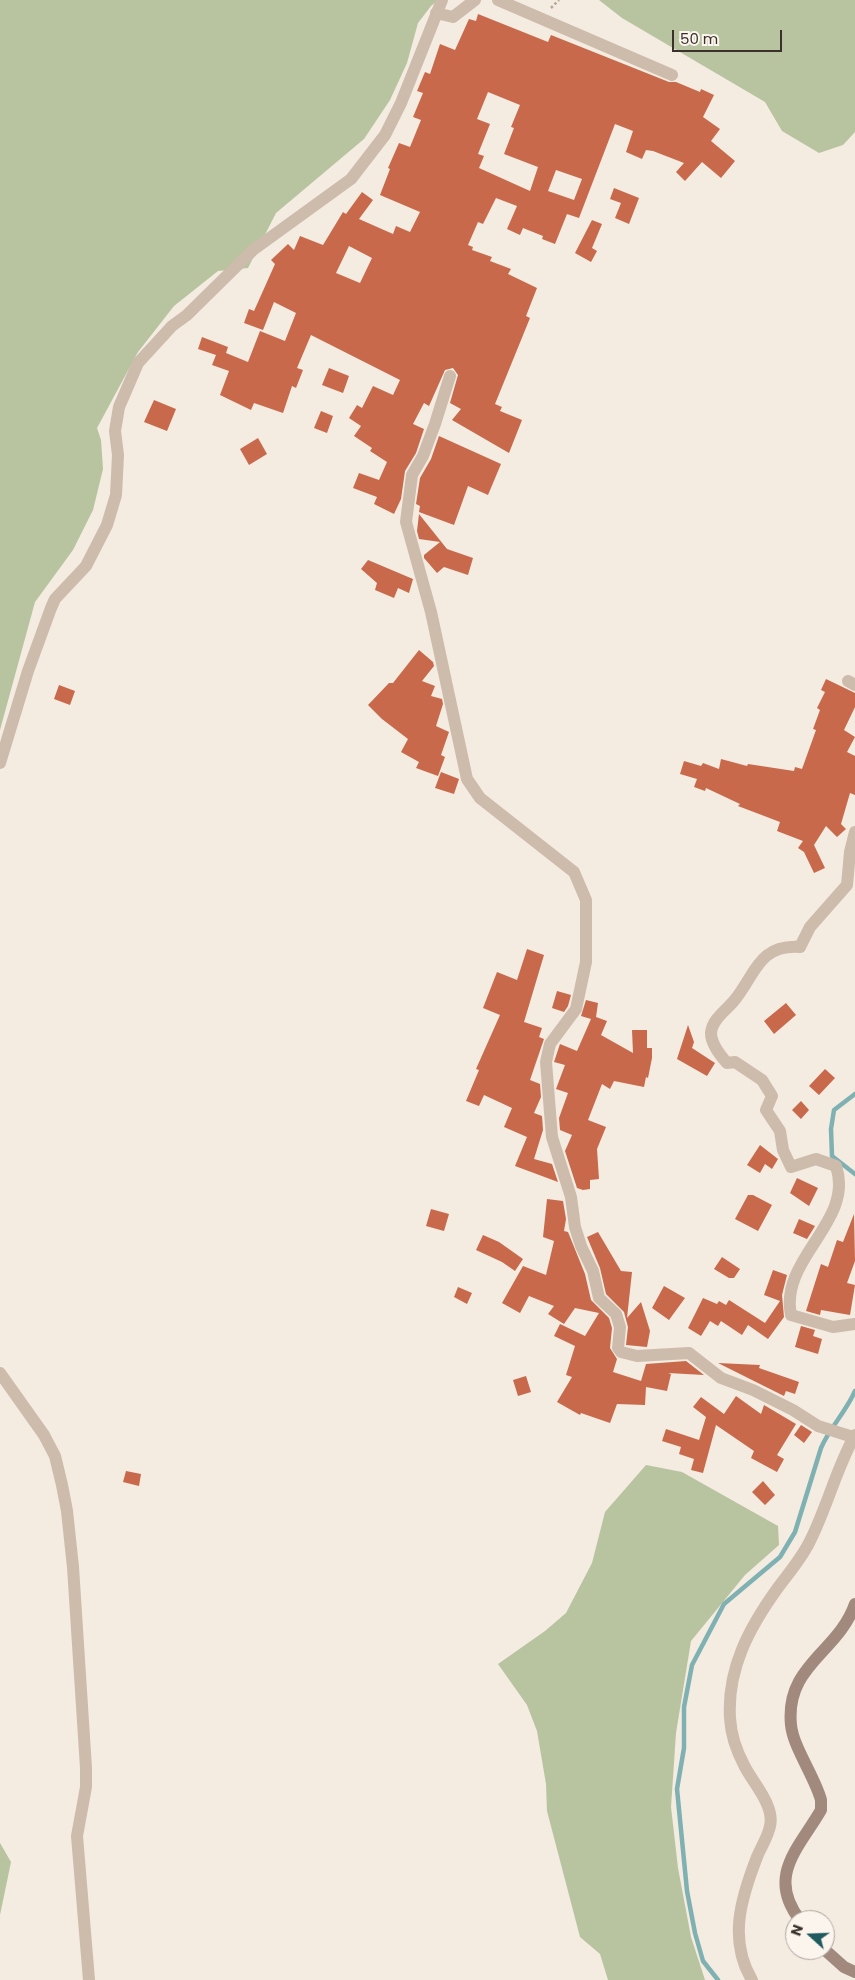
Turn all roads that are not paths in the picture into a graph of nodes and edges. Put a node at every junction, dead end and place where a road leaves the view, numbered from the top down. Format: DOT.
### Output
graph roads {
  1 [pos="442,0"];
  2 [pos="475,0"];
  3 [pos="498,0"];
  4 [pos="436,14"];
  5 [pos="672,75"];
  6 [pos="450,376"];
  7 [pos="0,763"];
  8 [pos="855,832"];
  9 [pos="855,1324"];
  10 [pos="0,1373"];
  11 [pos="854,1436"];
  12 [pos="855,1604"];
  13 [pos="794,1910"];
  14 [pos="835,1959"];
  15 [pos="855,1972"];
  16 [pos="89,1980"];
  17 [pos="752,1980"];
  1 -- 4 [label="street"];
  2 -- 4 [label="street"];
  3 -- 5 [label="street"];
  4 -- 7 [label="street"];
  6 -- 11 [label="street"];
  8 -- 9 [label="street"];
  10 -- 16 [label="street"];
  11 -- 17 [label="street"];
  12 -- 13 [label="street"];
  14 -- 15 [label="street"];
}
